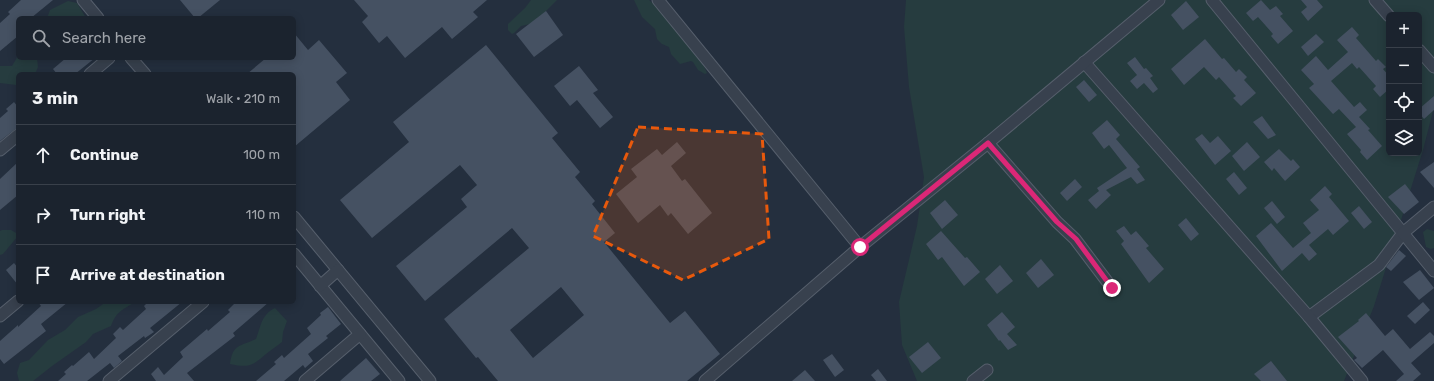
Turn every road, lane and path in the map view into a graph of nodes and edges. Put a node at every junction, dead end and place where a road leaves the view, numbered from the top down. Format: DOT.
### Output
graph roads {
  1 [pos="83,0"];
  2 [pos="658,0"];
  3 [pos="1159,0"];
  4 [pos="1212,0"];
  5 [pos="1375,0"];
  6 [pos="1386,13"];
  7 [pos="96,16"];
  8 [pos="1422,53"];
  9 [pos="107,60"];
  10 [pos="133,60"];
  11 [pos="1084,62"];
  12 [pos="1434,67"];
  13 [pos="92,72"];
  14 [pos="143,72"];
  15 [pos="16,137"];
  16 [pos="988,143"];
  17 [pos="0,150"];
  18 [pos="1434,207"];
  19 [pos="296,219"];
  20 [pos="1403,233"];
  21 [pos="860,247"];
  22 [pos="296,256"];
  23 [pos="338,270"];
  24 [pos="1434,271"];
  25 [pos="320,286"];
  26 [pos="1112,288"];
  27 [pos="16,303"];
  28 [pos="201,304"];
  29 [pos="0,316"];
  30 [pos="1309,317"];
  31 [pos="360,334"];
  32 [pos="987,370"];
  33 [pos="109,381"];
  34 [pos="305,381"];
  35 [pos="399,381"];
  36 [pos="430,381"];
  37 [pos="706,381"];
  38 [pos="973,381"];
  39 [pos="1362,381"];
  1 -- 7 [label="street"];
  2 -- 21 [label="street"];
  3 -- 11 [label="street"];
  4 -- 20 [label="street"];
  5 -- 6 [label="street"];
  8 -- 12 [label="street"];
  9 -- 13 [label="street"];
  10 -- 14 [label="street"];
  11 -- 16 [label="street"];
  11 -- 30 [label="street"];
  15 -- 17 [label="street"];
  16 -- 21 [label="street"];
  16 -- 26 [label="street"];
  18 -- 20 [label="street"];
  19 -- 23 [label="street"];
  20 -- 24 [label="street"];
  20 -- 30 [label="street"];
  21 -- 37 [label="street"];
  22 -- 25 [label="street"];
  23 -- 25 [label="street"];
  23 -- 36 [label="street"];
  25 -- 31 [label="street"];
  27 -- 29 [label="street"];
  28 -- 33 [label="street"];
  30 -- 39 [label="street"];
  31 -- 34 [label="street"];
  31 -- 35 [label="street"];
  32 -- 38 [label="street"];
}
